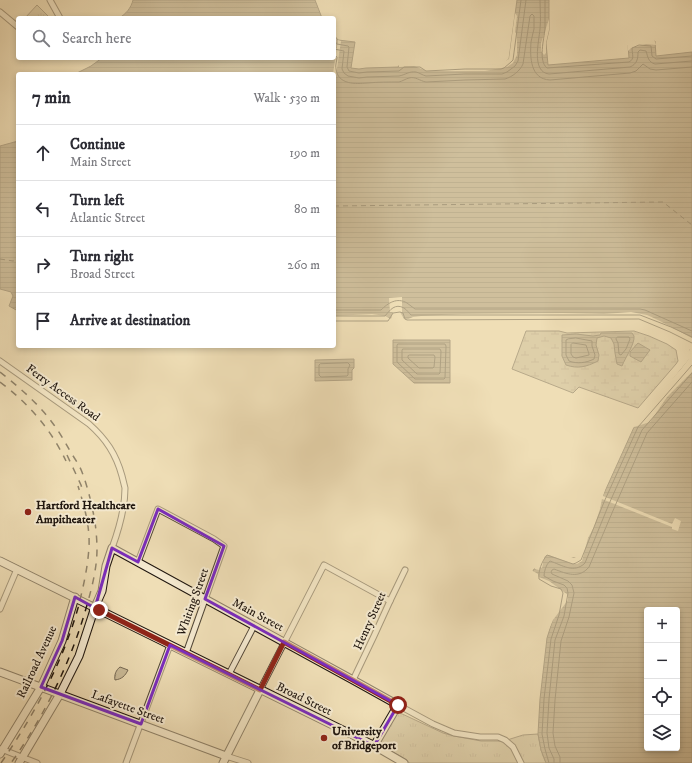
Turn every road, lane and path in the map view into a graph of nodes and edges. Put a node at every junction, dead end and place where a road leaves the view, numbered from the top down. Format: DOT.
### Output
graph roads {
  1 [pos="50,0"];
  2 [pos="0,12"];
  3 [pos="59,16"];
  4 [pos="16,25"];
  5 [pos="0,361"];
  6 [pos="112,548"];
  7 [pos="0,561"];
  8 [pos="138,562"];
  9 [pos="17,569"];
  10 [pos="405,570"];
  11 [pos="75,597"];
  12 [pos="205,600"];
  13 [pos="390,600"];
  14 [pos="95,608"];
  15 [pos="0,609"];
  16 [pos="254,626"];
  17 [pos="284,642"];
  18 [pos="170,645"];
  19 [pos="186,653"];
  20 [pos="0,672"];
  21 [pos="229,674"];
  22 [pos="353,680"];
  23 [pos="41,687"];
  24 [pos="260,690"];
  25 [pos="60,694"];
  26 [pos="398,705"];
  27 [pos="141,724"];
  28 [pos="374,746"];
  29 [pos="1,751"];
  30 [pos="226,756"];
  31 [pos="21,760"];
  32 [pos="37,763"];
  33 [pos="126,763"];
  34 [pos="222,763"];
  35 [pos="248,763"];
  36 [pos="404,763"];
  37 [pos="521,763"];
  1 -- 3 [label="street"];
  2 -- 4 [label="street"];
  5 -- 6 [label="street, Ferry Access Road"];
  6 -- 8 [label="street, Main Street"];
  6 -- 14 [label="street, Ferry Access Road"];
  7 -- 9 [label="street, Broad Street"];
  8 -- 12 [label="street, Main Street"];
  8 -- 12 [label="street, Whiting Street"];
  9 -- 11 [label="street, Broad Street"];
  9 -- 15 [label="street"];
  10 -- 13 [label="street, Henry Street"];
  11 -- 14 [label="street, Broad Street"];
  11 -- 23 [label="street, Railroad Avenue"];
  12 -- 16 [label="street, Main Street"];
  12 -- 19 [label="street, Whiting Street"];
  13 -- 17 [label="street"];
  13 -- 22 [label="street, Henry Street"];
  14 -- 18 [label="street, Broad Street"];
  14 -- 25 [label="street"];
  16 -- 17 [label="street, Main Street"];
  16 -- 21 [label="street"];
  17 -- 22 [label="street, Main Street"];
  17 -- 24 [label="street"];
  18 -- 19 [label="street, Broad Street"];
  18 -- 27 [label="street"];
  19 -- 21 [label="street, Broad Street"];
  20 -- 23 [label="street, Lafayette Street"];
  21 -- 24 [label="street, Broad Street"];
  22 -- 26 [label="street, Main Street"];
  23 -- 25 [label="street, Lafayette Street"];
  23 -- 29 [label="street, Railroad Avenue"];
  24 -- 28 [label="street, Broad Street"];
  24 -- 30 [label="street"];
  25 -- 27 [label="street, Lafayette Street"];
  25 -- 31 [label="street"];
  26 -- 28 [label="street"];
  26 -- 37 [label="street, Main Street"];
  27 -- 30 [label="street, Lafayette Street"];
  27 -- 33 [label="street"];
  28 -- 36 [label="street, Broad Street"];
  29 -- 31 [label="street"];
  30 -- 34 [label="street"];
  30 -- 35 [label="street, Lafayette Street"];
  31 -- 32 [label="street"];
}
